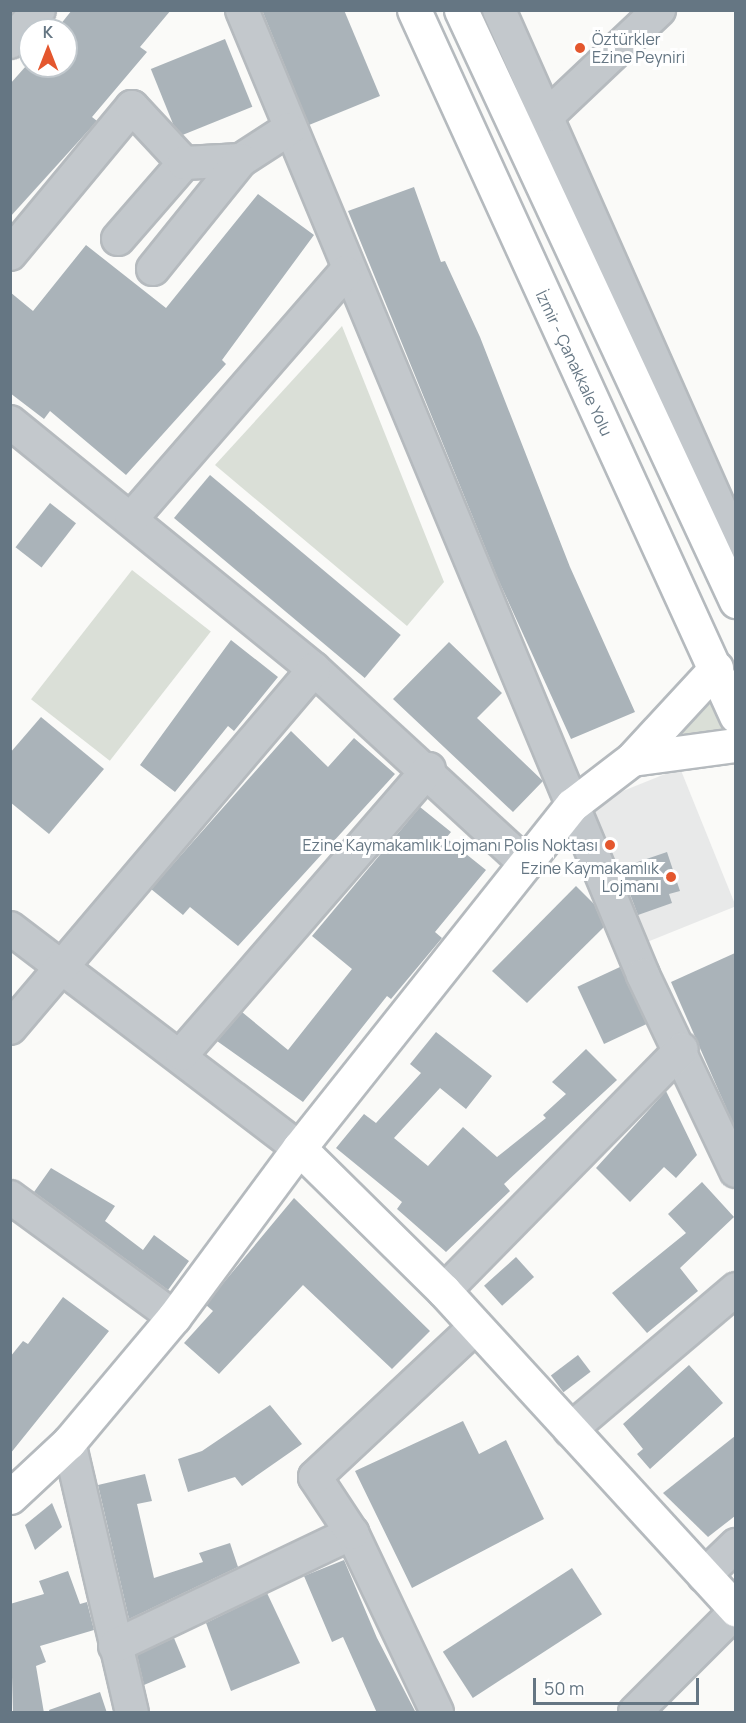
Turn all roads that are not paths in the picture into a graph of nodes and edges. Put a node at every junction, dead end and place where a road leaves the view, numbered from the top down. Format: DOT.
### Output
graph roads {
  1 [pos="39,10"];
  2 [pos="242,10"];
  3 [pos="414,10"];
  4 [pos="461,10"];
  5 [pos="499,10"];
  6 [pos="659,10"];
  7 [pos="10,42"];
  8 [pos="548,116"];
  9 [pos="289,129"];
  10 [pos="241,160"];
  11 [pos="184,163"];
  12 [pos="118,239"];
  13 [pos="10,254"];
  14 [pos="153,270"];
  15 [pos="346,272"];
  16 [pos="10,422"];
  17 [pos="131,519"];
  18 [pos="735,545"];
  19 [pos="735,601"];
  20 [pos="716,668"];
  21 [pos="314,669"];
  22 [pos="735,716"];
  23 [pos="735,745"];
  24 [pos="632,759"];
  25 [pos="429,770"];
  26 [pos="572,805"];
  27 [pos="526,864"];
  28 [pos="10,928"];
  29 [pos="61,965"];
  30 [pos="10,1028"];
  31 [pos="682,1049"];
  32 [pos="182,1054"];
  33 [pos="299,1148"];
  34 [pos="735,1170"];
  35 [pos="10,1197"];
  36 [pos="735,1289"];
  37 [pos="444,1291"];
  38 [pos="174,1317"];
  39 [pos="474,1328"];
  40 [pos="570,1430"];
  41 [pos="69,1442"];
  42 [pos="10,1497"];
  43 [pos="352,1533"];
  44 [pos="735,1545"];
  45 [pos="704,1576"];
  46 [pos="735,1611"];
  47 [pos="115,1646"];
  48 [pos="132,1713"];
  49 [pos="437,1713"];
  50 [pos="634,1713"];
  1 -- 7 [label="street"];
  2 -- 9 [label="street"];
  3 -- 20 [label="main road, İzmir - Çanakkale Yolu"];
  4 -- 19 [label="main road"];
  5 -- 8 [label="street"];
  6 -- 8 [label="street"];
  8 -- 18 [label="street"];
  9 -- 10 [label="street"];
  9 -- 15 [label="street"];
  10 -- 11 [label="street"];
  10 -- 14 [label="street"];
  11 -- 12 [label="street"];
  11 -- 13 [label="street"];
  15 -- 17 [label="street"];
  15 -- 26 [label="street"];
  16 -- 17 [label="street"];
  17 -- 21 [label="street"];
  20 -- 22 [label="main road, İzmir - Çanakkale Yolu"];
  20 -- 24 [label="main road"];
  21 -- 25 [label="street"];
  21 -- 29 [label="street"];
  23 -- 24 [label="main road"];
  24 -- 26 [label="main road"];
  25 -- 27 [label="street"];
  25 -- 32 [label="street"];
  26 -- 27 [label="main road"];
  26 -- 31 [label="street"];
  27 -- 33 [label="main road"];
  28 -- 29 [label="street"];
  29 -- 30 [label="street"];
  29 -- 32 [label="street"];
  31 -- 34 [label="street"];
  31 -- 37 [label="street"];
  32 -- 33 [label="street"];
  33 -- 37 [label="main road"];
  33 -- 38 [label="main road"];
  35 -- 38 [label="street"];
  36 -- 40 [label="street"];
  37 -- 39 [label="main road"];
  38 -- 41 [label="main road"];
  39 -- 40 [label="main road"];
  39 -- 43 [label="street"];
  40 -- 45 [label="main road"];
  41 -- 42 [label="main road"];
  41 -- 47 [label="street"];
  43 -- 47 [label="street"];
  43 -- 49 [label="street"];
  44 -- 45 [label="street"];
  45 -- 46 [label="main road"];
  46 -- 50 [label="street"];
  47 -- 48 [label="street"];
}
